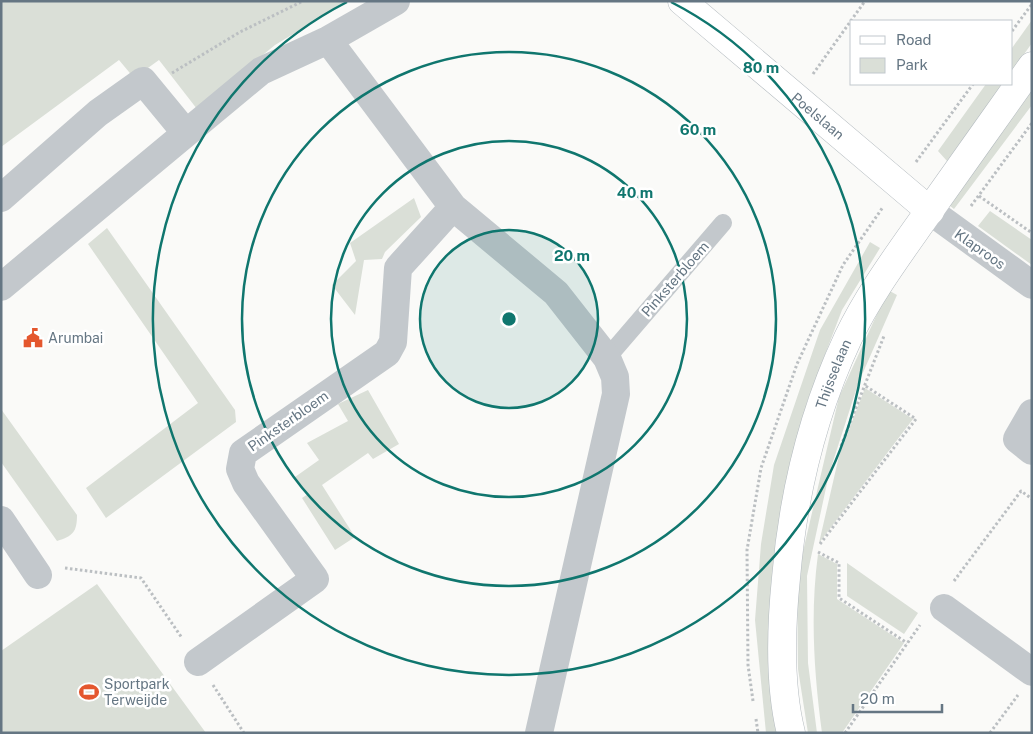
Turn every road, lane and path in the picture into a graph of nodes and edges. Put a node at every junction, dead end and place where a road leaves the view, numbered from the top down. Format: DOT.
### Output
graph roads {
  1 [pos="303,1"];
  2 [pos="396,1"];
  3 [pos="682,1"];
  4 [pos="865,1"];
  5 [pos="1032,4"];
  6 [pos="852,20"];
  7 [pos="850,22"];
  8 [pos="1013,31"];
  9 [pos="328,40"];
  10 [pos="1032,66"];
  11 [pos="812,76"];
  12 [pos="972,85"];
  13 [pos="150,90"];
  14 [pos="1032,123"];
  15 [pos="185,132"];
  16 [pos="913,166"];
  17 [pos="979,196"];
  18 [pos="1,198"];
  19 [pos="453,207"];
  20 [pos="930,211"];
  21 [pos="723,223"];
  22 [pos="953,230"];
  23 [pos="1032,233"];
  24 [pos="1032,285"];
  25 [pos="1,287"];
  26 [pos="886,333"];
  27 [pos="607,358"];
  28 [pos="864,385"];
  29 [pos="1032,413"];
  30 [pos="1032,451"];
  31 [pos="838,455"];
  32 [pos="1032,499"];
  33 [pos="1,520"];
  34 [pos="817,541"];
  35 [pos="815,551"];
  36 [pos="814,559"];
  37 [pos="38,575"];
  38 [pos="954,581"];
  39 [pos="935,613"];
  40 [pos="907,642"];
  41 [pos="198,662"];
  42 [pos="1026,682"];
  43 [pos="244,733"];
  44 [pos="539,733"];
  45 [pos="791,733"];
  46 [pos="845,733"];
  47 [pos="990,733"];
  1 -- 13 [label="path"];
  2 -- 9 [label="street"];
  3 -- 20 [label="street, Poelslaan"];
  4 -- 6 [label="path"];
  5 -- 8 [label="path"];
  7 -- 11 [label="path"];
  9 -- 15 [label="street"];
  9 -- 19 [label="street"];
  10 -- 20 [label="street, Thijsselaan"];
  12 -- 16 [label="path"];
  13 -- 15 [label="street"];
  13 -- 18 [label="street"];
  14 -- 17 [label="path"];
  15 -- 25 [label="street"];
  17 -- 22 [label="path"];
  17 -- 23 [label="path"];
  19 -- 27 [label="street"];
  19 -- 41 [label="street, Pinksterbloem"];
  20 -- 22 [label="street, Klaproos"];
  20 -- 45 [label="street, Thijsselaan"];
  21 -- 27 [label="lane, Pinksterbloem"];
  22 -- 24 [label="street, Klaproos"];
  26 -- 28 [label="path"];
  27 -- 44 [label="street"];
  28 -- 31 [label="path"];
  28 -- 35 [label="path"];
  29 -- 30 [label="street"];
  32 -- 38 [label="path"];
  33 -- 37 [label="street"];
  34 -- 35 [label="path"];
  35 -- 36 [label="path"];
  35 -- 40 [label="path"];
  37 -- 41 [label="path"];
  39 -- 40 [label="path"];
  39 -- 42 [label="street"];
  40 -- 46 [label="path"];
  41 -- 43 [label="path"];
  42 -- 47 [label="path"];
}
